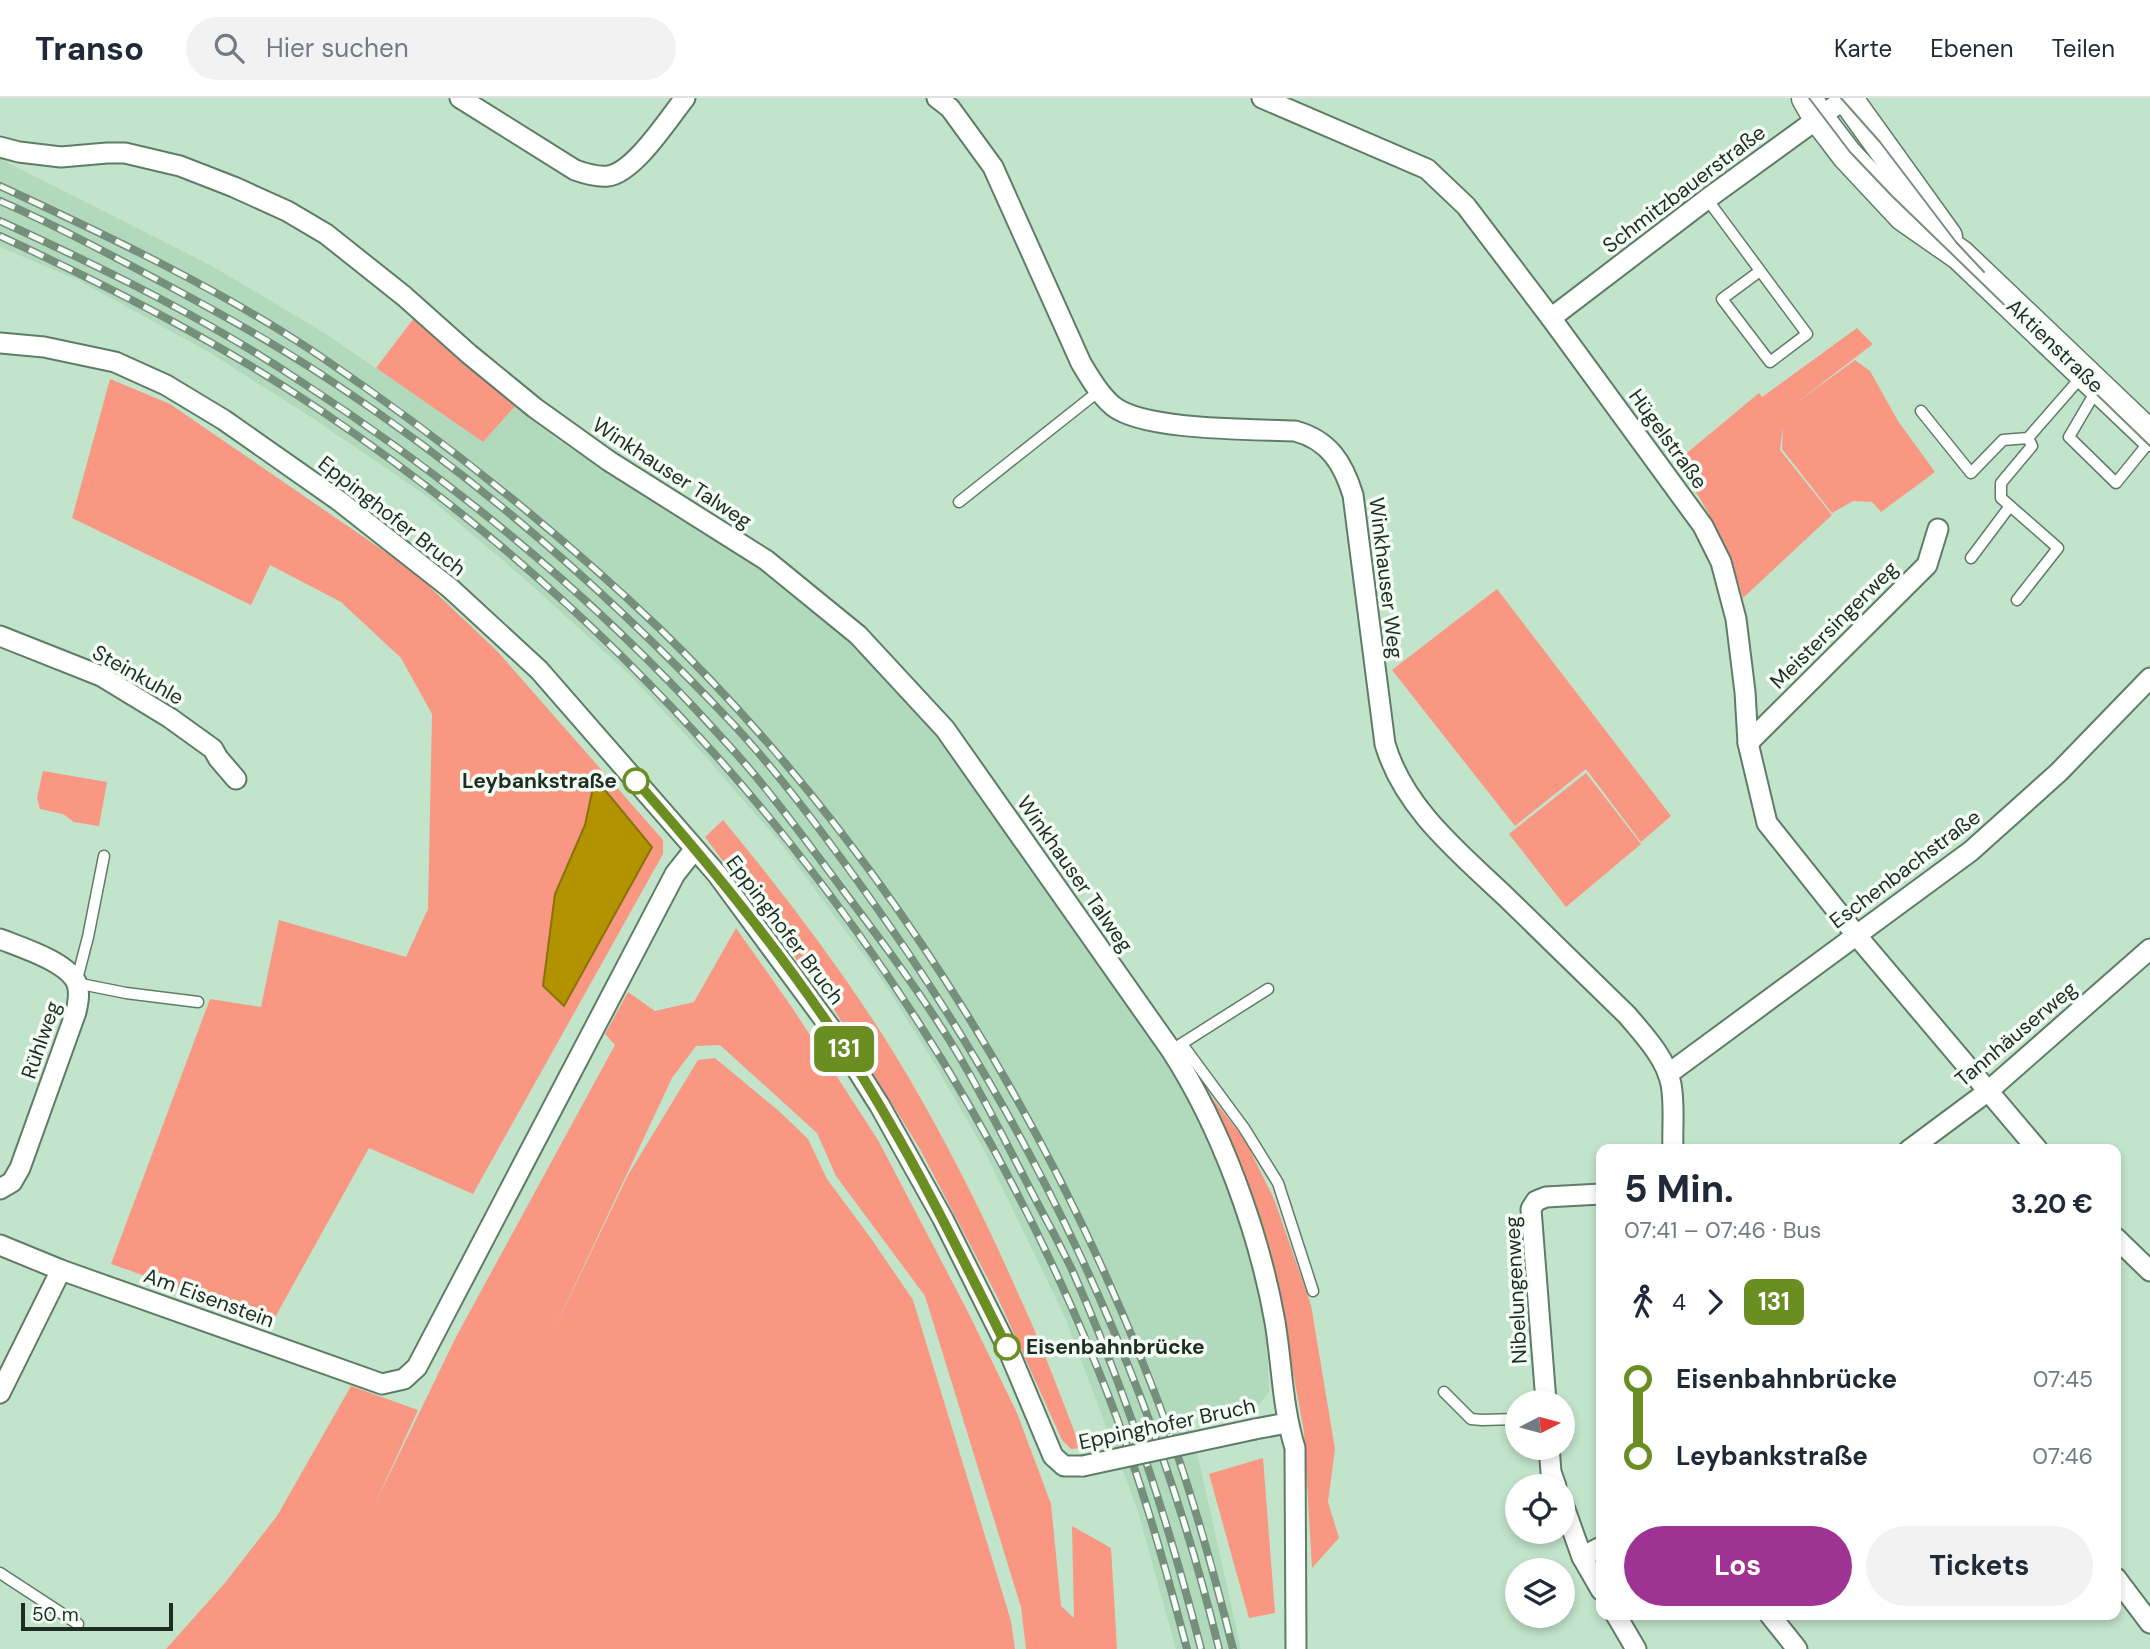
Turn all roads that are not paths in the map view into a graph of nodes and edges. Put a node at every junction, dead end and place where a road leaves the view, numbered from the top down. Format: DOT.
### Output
graph roads {
  1 [pos="685,98"];
  2 [pos="937,98"];
  3 [pos="1262,98"];
  4 [pos="1846,98"];
  5 [pos="468,100"];
  6 [pos="1812,107"];
  7 [pos="0,147"];
  8 [pos="1707,199"];
  9 [pos="1960,254"];
  10 [pos="1760,271"];
  11 [pos="1551,318"];
  12 [pos="0,343"];
  13 [pos="2091,380"];
  14 [pos="1099,391"];
  15 [pos="1921,411"];
  16 [pos="2028,438"];
  17 [pos="2150,439"];
  18 [pos="960,502"];
  19 [pos="2010,506"];
  20 [pos="1938,530"];
  21 [pos="1971,558"];
  22 [pos="2017,600"];
  23 [pos="0,636"];
  24 [pos="2150,678"];
  25 [pos="1748,743"];
  26 [pos="236,779"];
  27 [pos="694,849"];
  28 [pos="104,856"];
  29 [pos="1857,936"];
  30 [pos="0,939"];
  31 [pos="2150,949"];
  32 [pos="76,983"];
  33 [pos="1268,989"];
  34 [pos="198,1002"];
  35 [pos="1177,1047"];
  36 [pos="1668,1074"];
  37 [pos="1987,1091"];
  38 [pos="1673,1144"];
  39 [pos="1917,1144"];
  40 [pos="2033,1144"];
  41 [pos="0,1189"];
  42 [pos="1596,1194"];
  43 [pos="2121,1243"];
  44 [pos="0,1245"];
  45 [pos="61,1270"];
  46 [pos="2150,1271"];
  47 [pos="1313,1291"];
  48 [pos="1545,1390"];
  49 [pos="1444,1392"];
  50 [pos="0,1393"];
  51 [pos="1505,1419"];
  52 [pos="1287,1423"];
  53 [pos="1575,1537"];
  54 [pos="1596,1550"];
  55 [pos="1582,1557"];
  56 [pos="0,1573"];
  57 [pos="1596,1581"];
  58 [pos="2121,1585"];
  59 [pos="1619,1620"];
  60 [pos="1774,1620"];
  61 [pos="2150,1623"];
  62 [pos="78,1624"];
  63 [pos="1296,1649"];
  64 [pos="1636,1649"];
  65 [pos="1797,1649"];
  1 -- 5 [label="street"];
  2 -- 14 [label="street, Winkhauser Weg"];
  3 -- 11 [label="street, Hügelstraße"];
  4 -- 6 [label="street, Schmitzbauerstraße"];
  4 -- 9 [label="main road, Aktienstraße"];
  6 -- 8 [label="street, Schmitzbauerstraße"];
  6 -- 9 [label="main road, Aktienstraße"];
  7 -- 35 [label="street, Winkhauser Talweg"];
  8 -- 10 [label="lane"];
  8 -- 11 [label="street, Schmitzbauerstraße"];
  9 -- 13 [label="main road, Aktienstraße"];
  10 -- 10 [label="lane"];
  11 -- 25 [label="street, Hügelstraße"];
  12 -- 27 [label="street, Eppinghofer Bruch"];
  13 -- 16 [label="lane"];
  13 -- 17 [label="main road, Aktienstraße"];
  13 -- 17 [label="lane"];
  14 -- 18 [label="lane"];
  14 -- 36 [label="street, Winkhauser Weg"];
  15 -- 16 [label="lane"];
  16 -- 19 [label="lane"];
  19 -- 21 [label="lane"];
  19 -- 22 [label="lane"];
  20 -- 25 [label="street, Meistersingerweg"];
  23 -- 26 [label="street, Steinkuhle"];
  24 -- 29 [label="street, Eschenbachstraße"];
  25 -- 29 [label="street, Hügelstraße"];
  27 -- 45 [label="street, Am Eisenstein"];
  27 -- 52 [label="street, Eppinghofer Bruch, bridge"];
  28 -- 32 [label="lane"];
  29 -- 36 [label="street, Eschenbachstraße"];
  29 -- 37 [label="street, Hügelstraße"];
  30 -- 32 [label="street, Rühlweg"];
  31 -- 37 [label="street, Tannhäuserweg"];
  32 -- 34 [label="lane"];
  32 -- 41 [label="street, Rühlweg"];
  33 -- 35 [label="lane"];
  35 -- 47 [label="lane, Winkhauser Talweg"];
  35 -- 52 [label="street, Winkhauser Talweg"];
  36 -- 38 [label="street, Winkhauser Weg"];
  37 -- 39 [label="street, Tannhäuserweg"];
  37 -- 40 [label="street, Hügelstraße"];
  42 -- 48 [label="street, Nibelungenweg"];
  43 -- 46 [label="street"];
  44 -- 45 [label="street, Am Eisenstein"];
  45 -- 50 [label="street"];
  49 -- 51 [label="lane"];
  52 -- 63 [label="street, Winkhauser Talweg"];
  53 -- 55 [label="street"];
  54 -- 55 [label="street"];
  55 -- 57 [label="street"];
  56 -- 62 [label="lane"];
  58 -- 61 [label="street"];
  59 -- 64 [label="street"];
  60 -- 65 [label="street"];
}
